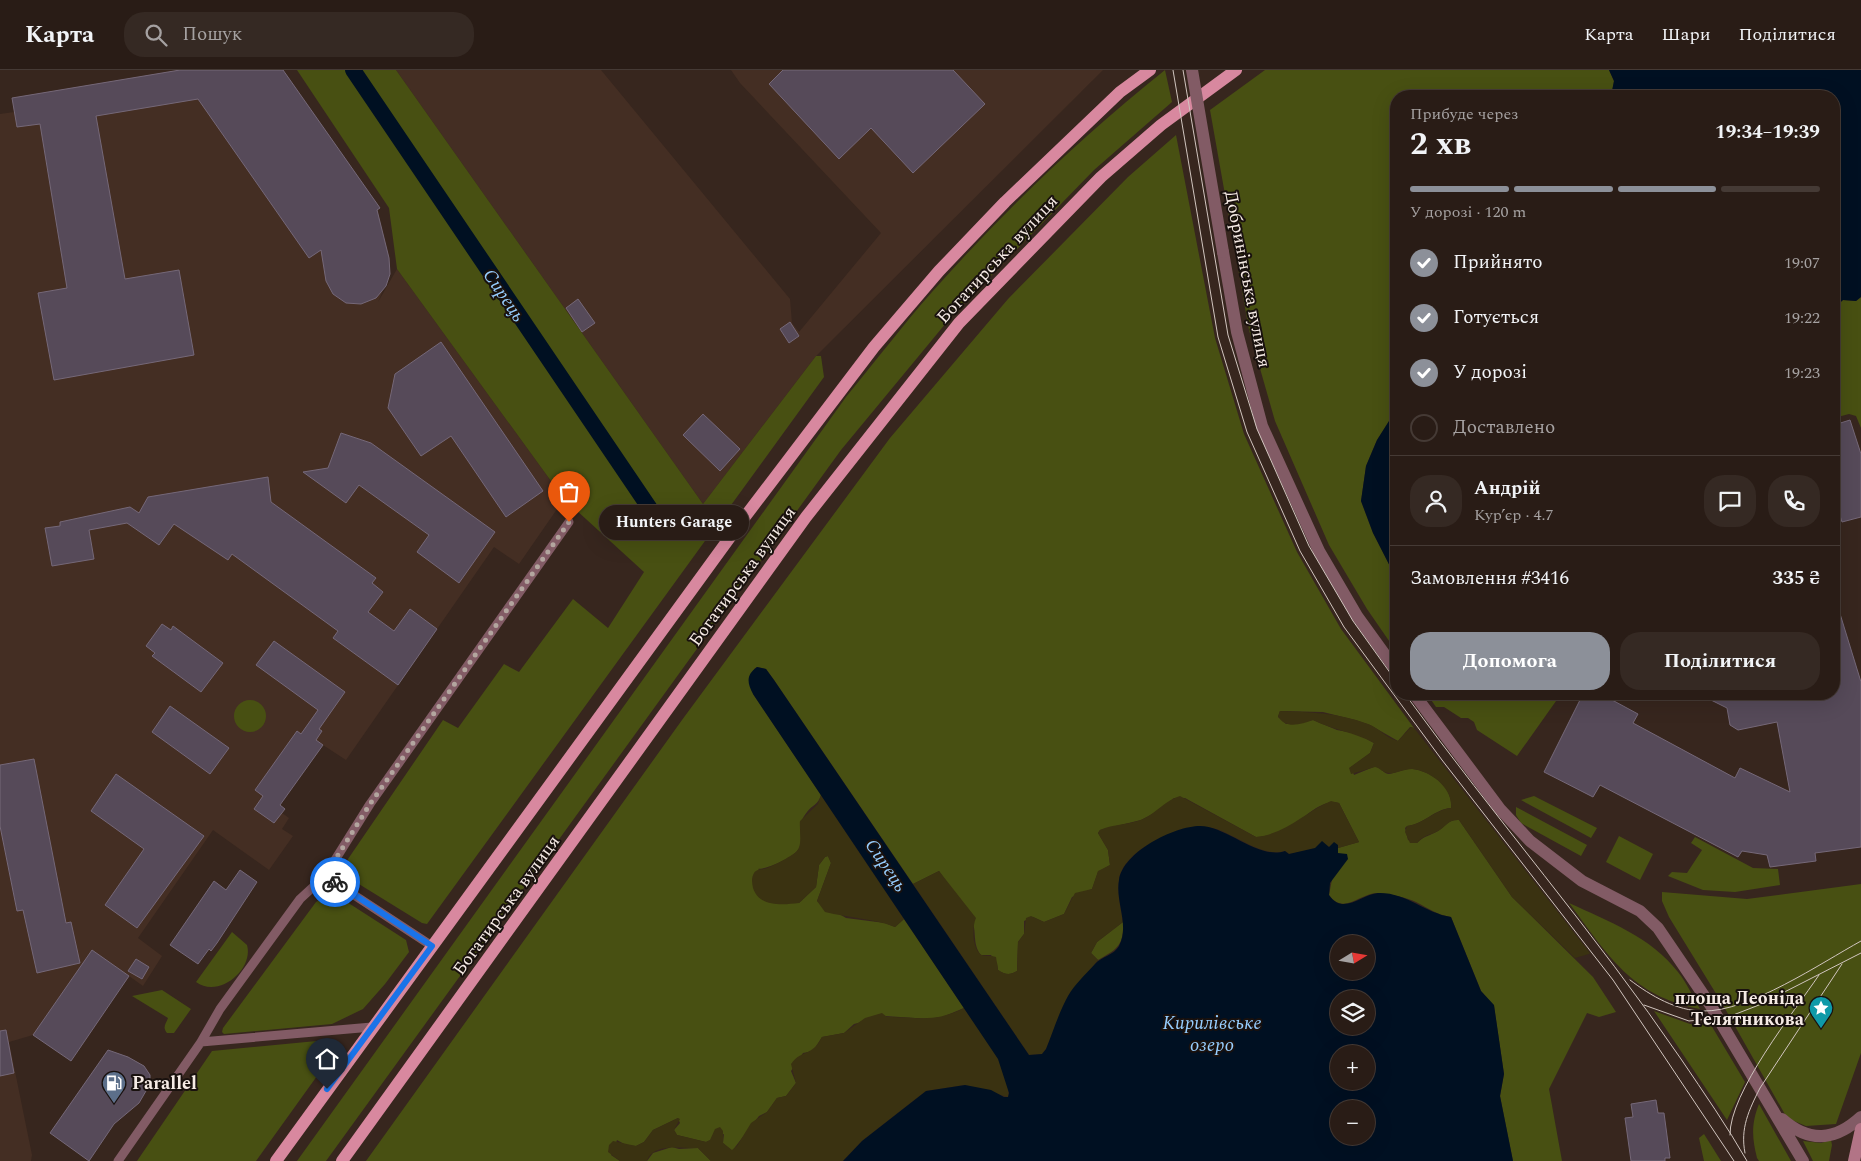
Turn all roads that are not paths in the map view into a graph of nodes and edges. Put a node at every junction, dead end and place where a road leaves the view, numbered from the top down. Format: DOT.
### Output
graph roads {
  1 [pos="1150,70"];
  2 [pos="1192,70"];
  3 [pos="1236,70"];
  4 [pos="569,522"];
  5 [pos="1390,662"];
  6 [pos="1418,700"];
  7 [pos="325,876"];
  8 [pos="432,946"];
  9 [pos="372,1027"];
  10 [pos="201,1042"];
  11 [pos="1776,1114"];
  12 [pos="1861,1117"];
  13 [pos="1861,1129"];
  14 [pos="118,1161"];
  15 [pos="276,1161"];
  16 [pos="342,1161"];
  17 [pos="1803,1161"];
  18 [pos="1854,1161"];
  1 -- 8 [label="main road, Богатирська вулиця"];
  2 -- 5 [label="street, Добринінська вулиця, bridge"];
  3 -- 16 [label="main road, Богатирська вулиця"];
  4 -- 7 [label="lane"];
  6 -- 11 [label="street"];
  7 -- 8 [label="lane"];
  7 -- 10 [label="lane"];
  8 -- 9 [label="main road, Богатирська вулиця"];
  9 -- 10 [label="lane"];
  9 -- 15 [label="main road, Богатирська вулиця"];
  10 -- 14 [label="lane"];
  11 -- 12 [label="street"];
  11 -- 17 [label="street"];
  13 -- 18 [label="main road"];
}
